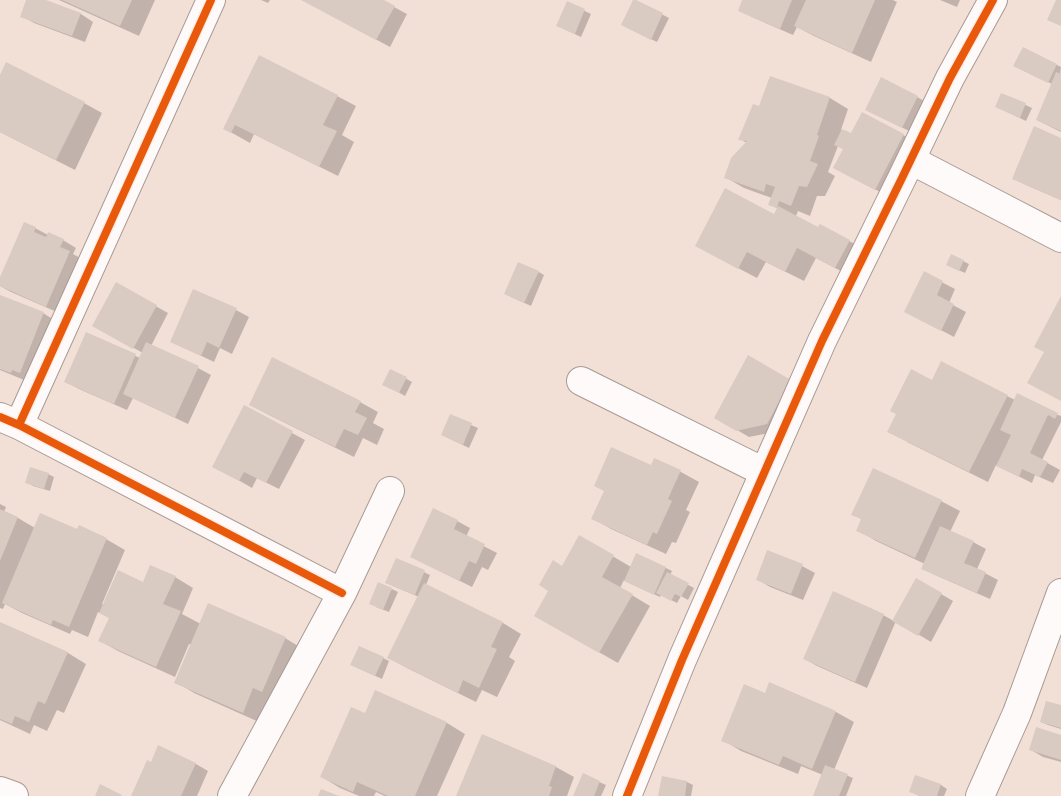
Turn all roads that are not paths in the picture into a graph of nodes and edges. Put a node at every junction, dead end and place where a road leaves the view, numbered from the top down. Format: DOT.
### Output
graph roads {
  1 [pos="211,0"];
  2 [pos="993,0"];
  3 [pos="911,160"];
  4 [pos="1061,238"];
  5 [pos="581,381"];
  6 [pos="10,421"];
  7 [pos="764,472"];
  8 [pos="390,491"];
  9 [pos="342,593"];
  10 [pos="1061,593"];
  11 [pos="0,791"];
  12 [pos="14,796"];
  13 [pos="232,796"];
  14 [pos="627,796"];
  15 [pos="980,796"];
  1 -- 6 [label="street"];
  2 -- 3 [label="street"];
  3 -- 4 [label="street"];
  3 -- 7 [label="street"];
  5 -- 7 [label="street"];
  6 -- 9 [label="street"];
  7 -- 14 [label="street"];
  8 -- 9 [label="street"];
  9 -- 13 [label="street"];
  10 -- 15 [label="street"];
  11 -- 12 [label="street"];
}
